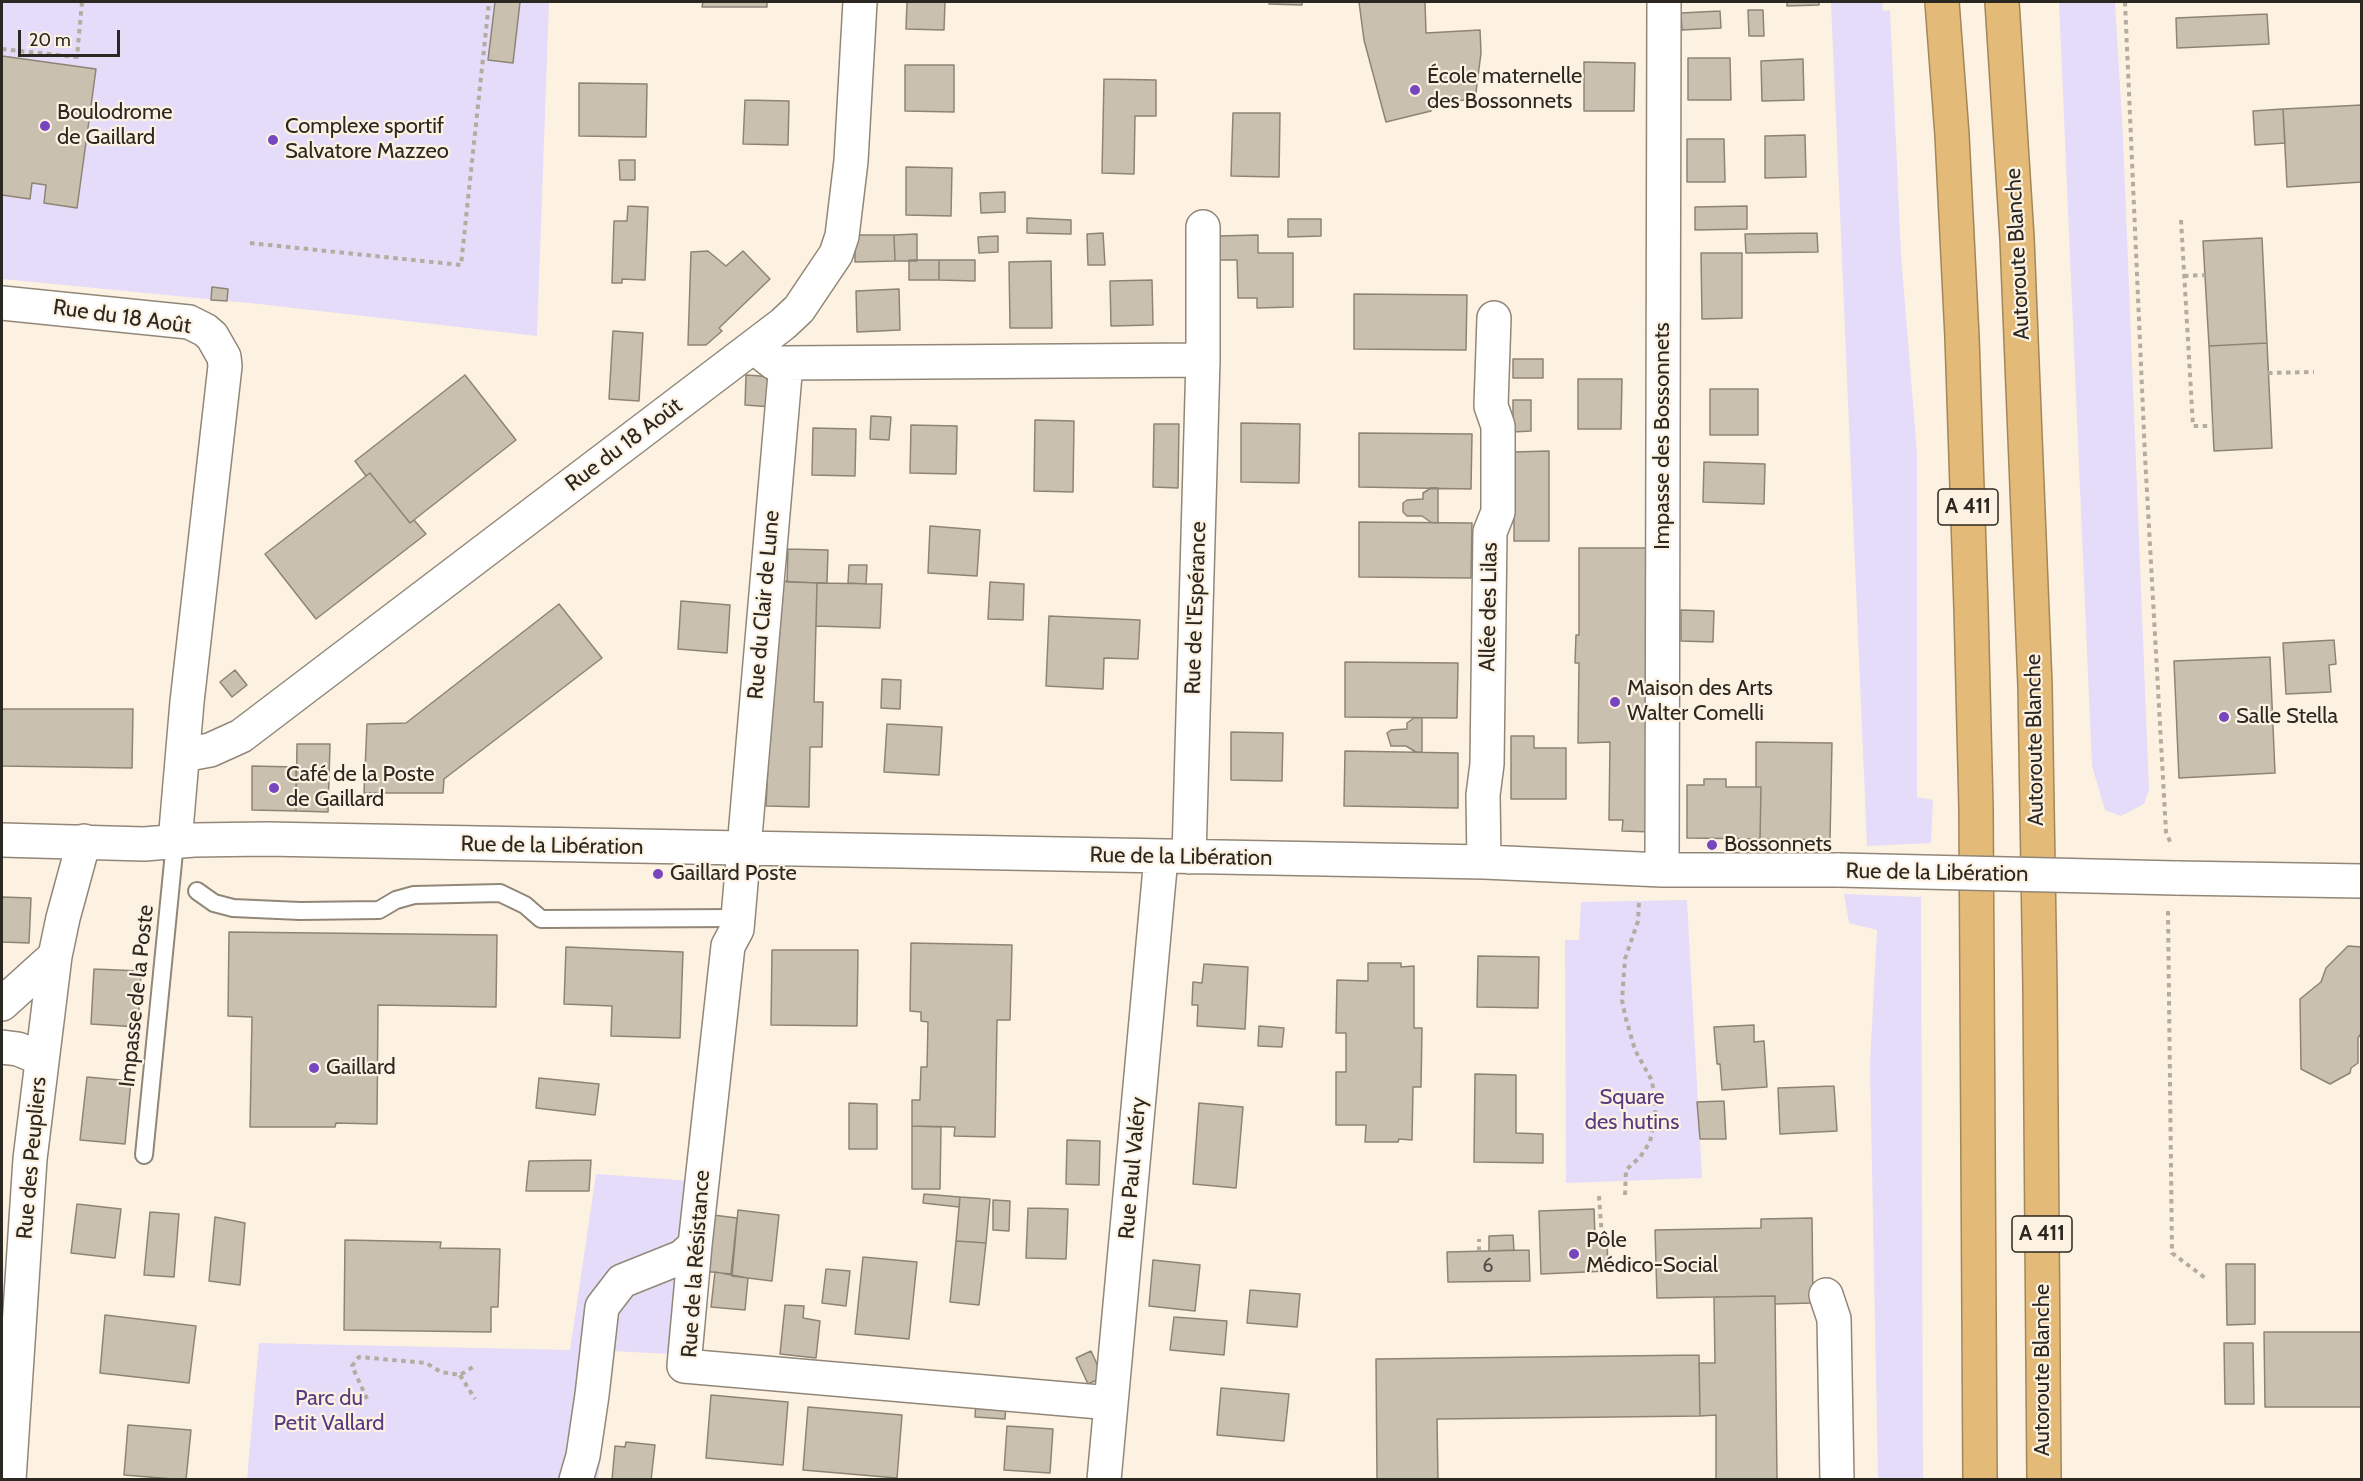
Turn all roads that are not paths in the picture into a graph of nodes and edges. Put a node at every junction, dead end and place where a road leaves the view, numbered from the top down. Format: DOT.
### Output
graph roads {
  1 [pos="860,2"];
  2 [pos="1664,2"];
  3 [pos="1942,2"];
  4 [pos="2002,2"];
  5 [pos="1203,227"];
  6 [pos="2,303"];
  7 [pos="1494,318"];
  8 [pos="755,345"];
  9 [pos="1203,360"];
  10 [pos="786,363"];
  11 [pos="183,755"];
  12 [pos="2,840"];
  13 [pos="84,842"];
  14 [pos="175,842"];
  15 [pos="744,848"];
  16 [pos="1175,857"];
  17 [pos="1484,862"];
  18 [pos="1650,869"];
  19 [pos="2361,880"];
  20 [pos="197,891"];
  21 [pos="738,918"];
  22 [pos="55,956"];
  23 [pos="2,1004"];
  24 [pos="2,1047"];
  25 [pos="42,1059"];
  26 [pos="144,1155"];
  27 [pos="695,1245"];
  28 [pos="1826,1295"];
  29 [pos="1111,1403"];
  30 [pos="9,1479"];
  31 [pos="576,1479"];
  32 [pos="1104,1479"];
  33 [pos="1837,1479"];
  34 [pos="1980,1479"];
  35 [pos="2044,1479"];
  1 -- 8 [label="street, Rue du 18 Août"];
  2 -- 18 [label="street, Impasse des Bossonnets"];
  3 -- 34 [label="highway, A 411"];
  4 -- 35 [label="highway, Autoroute Blanche / A 411"];
  5 -- 9 [label="street, Rue de l'Espérance"];
  6 -- 11 [label="street, Rue du 18 Août"];
  7 -- 17 [label="street, Allée des Lilas"];
  8 -- 10 [label="street"];
  8 -- 11 [label="street, Rue du 18 Août"];
  9 -- 10 [label="street"];
  9 -- 16 [label="street, Rue de l'Espérance"];
  10 -- 15 [label="street, Rue du Clair de Lune"];
  11 -- 14 [label="street, Rue du 18 Août"];
  12 -- 13 [label="street, Rue de la Libération"];
  13 -- 14 [label="street, Rue de la Libération"];
  13 -- 22 [label="street, Rue des Peupliers"];
  14 -- 15 [label="street, Rue de la Libération"];
  14 -- 26 [label="lane, Impasse de la Poste"];
  15 -- 16 [label="street, Rue de la Libération"];
  15 -- 21 [label="street, Rue de la Résistance"];
  16 -- 17 [label="street, Rue de la Libération"];
  16 -- 29 [label="street, Rue Paul Valéry"];
  17 -- 18 [label="street, Rue de la Libération"];
  18 -- 19 [label="street, Rue de la Libération, bridge"];
  20 -- 21 [label="lane"];
  21 -- 27 [label="street, Rue de la Résistance"];
  22 -- 23 [label="street"];
  22 -- 25 [label="street, Rue des Peupliers"];
  24 -- 25 [label="street"];
  25 -- 30 [label="street, Rue des Peupliers"];
  27 -- 29 [label="street, Rue de la Résistance"];
  27 -- 31 [label="street"];
  28 -- 33 [label="street"];
  29 -- 32 [label="street, Rue Paul Valéry"];
}
